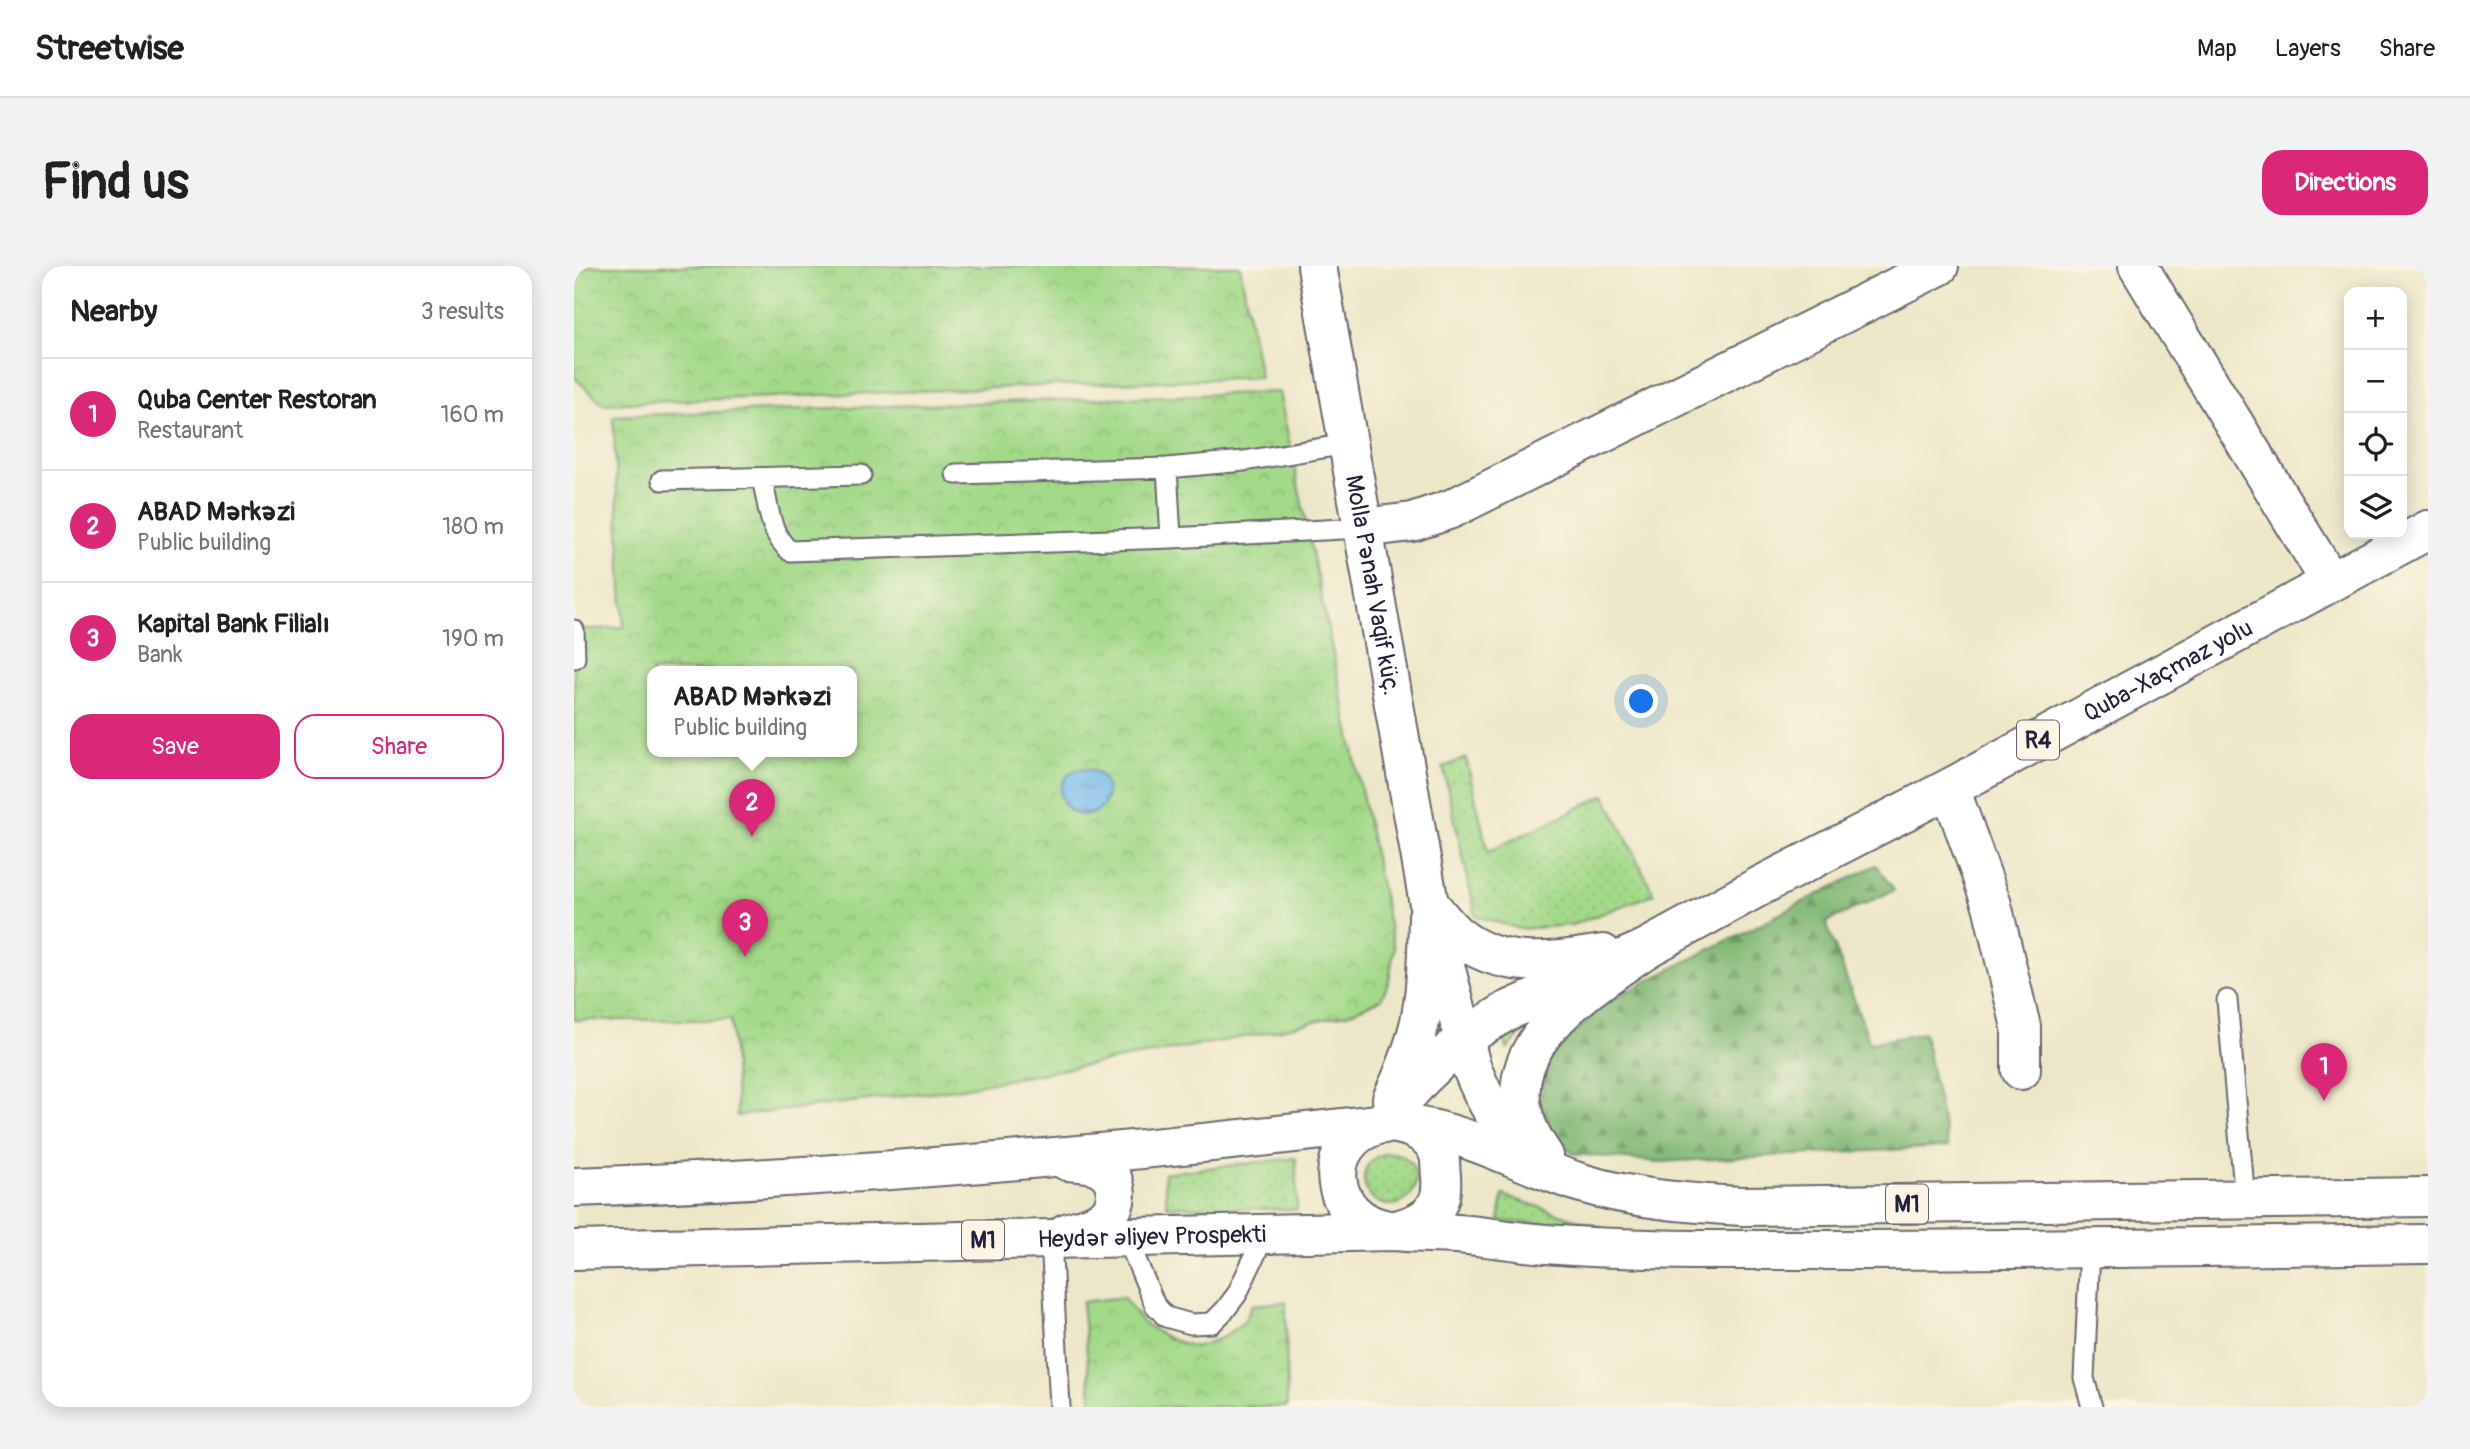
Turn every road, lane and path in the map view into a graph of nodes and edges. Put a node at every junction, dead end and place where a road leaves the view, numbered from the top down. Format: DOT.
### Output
graph roads {
  1 [pos="1317,266"];
  2 [pos="1939,266"];
  3 [pos="2138,266"];
  4 [pos="1347,444"];
  5 [pos="1167,468"];
  6 [pos="956,474"];
  7 [pos="861,475"];
  8 [pos="762,478"];
  9 [pos="662,481"];
  10 [pos="1362,528"];
  11 [pos="2428,530"];
  12 [pos="1171,538"];
  13 [pos="2330,581"];
  14 [pos="574,630"];
  15 [pos="575,657"];
  16 [pos="1950,788"];
  17 [pos="1429,904"];
  18 [pos="1647,948"];
  19 [pos="2227,1000"];
  20 [pos="1464,1038"];
  21 [pos="2021,1070"];
  22 [pos="1522,1076"];
  23 [pos="1390,1124"];
  24 [pos="1486,1130"];
  25 [pos="1046,1160"];
  26 [pos="1558,1175"];
  27 [pos="574,1187"];
  28 [pos="1442,1194"];
  29 [pos="2428,1197"];
  30 [pos="2245,1200"];
  31 [pos="1393,1231"];
  32 [pos="1265,1234"];
  33 [pos="1126,1236"];
  34 [pos="1051,1238"];
  35 [pos="2428,1244"];
  36 [pos="574,1250"];
  37 [pos="2090,1250"];
  38 [pos="1060,1407"];
  39 [pos="2092,1407"];
  1 -- 4 [label="main road, Molla Pənah Vaqif küç."];
  2 -- 10 [label="main road"];
  3 -- 13 [label="main road"];
  4 -- 5 [label="lane"];
  4 -- 10 [label="main road, Molla Pənah Vaqif küç."];
  5 -- 6 [label="lane"];
  5 -- 12 [label="lane"];
  7 -- 8 [label="lane"];
  8 -- 9 [label="lane"];
  8 -- 12 [label="lane"];
  10 -- 12 [label="lane"];
  10 -- 17 [label="main road, Molla Pənah Vaqif küç."];
  11 -- 13 [label="main road, Quba-Xaçmaz yolu / R4"];
  13 -- 16 [label="main road, Quba-Xaçmaz yolu / R4"];
  14 -- 15 [label="lane"];
  16 -- 18 [label="main road, Quba-Xaçmaz yolu / R4"];
  16 -- 21 [label="main road"];
  17 -- 18 [label="main road"];
  17 -- 20 [label="main road"];
  17 -- 23 [label="main road"];
  18 -- 20 [label="main road"];
  18 -- 22 [label="main road"];
  19 -- 30 [label="lane"];
  20 -- 23 [label="main road"];
  20 -- 24 [label="main road"];
  22 -- 24 [label="main road"];
  22 -- 26 [label="main road"];
  23 -- 24 [label="main road, M1"];
  23 -- 25 [label="main road, M1"];
  23 -- 28 [label="main road"];
  23 -- 31 [label="main road"];
  24 -- 26 [label="main road, M1"];
  24 -- 28 [label="main road"];
  25 -- 27 [label="main road, M1"];
  25 -- 34 [label="main road"];
  26 -- 30 [label="main road, M1"];
  28 -- 31 [label="main road"];
  29 -- 30 [label="main road, M1"];
  31 -- 32 [label="main road, Heydər Əliyev Prospekti / M1"];
  31 -- 37 [label="main road, M1"];
  32 -- 33 [label="main road, Heydər Əliyev Prospekti / M1"];
  32 -- 33 [label="lane"];
  33 -- 34 [label="main road, Heydər Əliyev Prospekti / M1"];
  34 -- 36 [label="main road, Heydər Əliyev Prospekti / M1"];
  34 -- 38 [label="lane"];
  35 -- 37 [label="main road, M1"];
  37 -- 39 [label="lane"];
}
